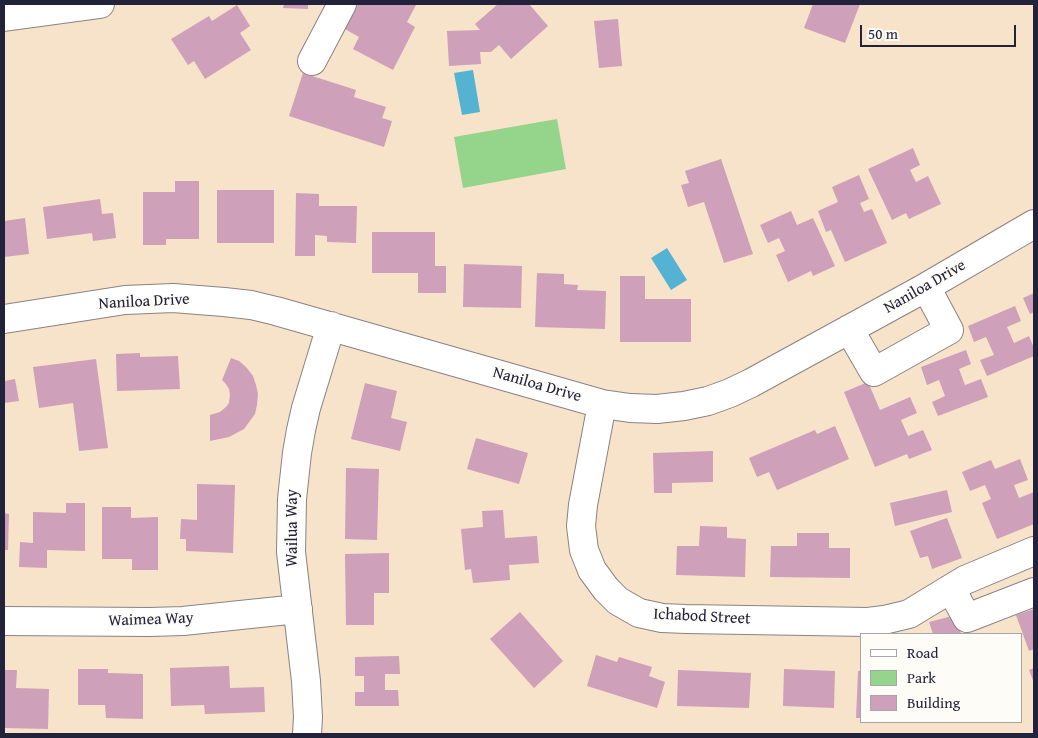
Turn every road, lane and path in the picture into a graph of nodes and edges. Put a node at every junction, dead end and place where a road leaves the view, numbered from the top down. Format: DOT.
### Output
graph roads {
  1 [pos="100,4"];
  2 [pos="342,4"];
  3 [pos="4,17"];
  4 [pos="312,61"];
  5 [pos="1034,224"];
  6 [pos="926,287"];
  7 [pos="4,319"];
  8 [pos="331,326"];
  9 [pos="849,329"];
  10 [pos="602,404"];
  11 [pos="1034,551"];
  12 [pos="951,589"];
  13 [pos="1034,592"];
  14 [pos="298,609"];
  15 [pos="4,621"];
  16 [pos="307,734"];
  1 -- 3 [label="street"];
  2 -- 4 [label="street"];
  5 -- 6 [label="street, Naniloa Drive"];
  6 -- 9 [label="street, Naniloa Drive"];
  6 -- 9 [label="street"];
  7 -- 8 [label="street, Naniloa Drive"];
  8 -- 10 [label="street, Naniloa Drive"];
  8 -- 14 [label="street, Wailua Way"];
  9 -- 10 [label="street, Naniloa Drive"];
  10 -- 12 [label="street, Ichabod Street"];
  11 -- 12 [label="street, Ichabod Street"];
  12 -- 13 [label="street"];
  14 -- 15 [label="street, Waimea Way"];
  14 -- 16 [label="street, Wailua Way"];
}
